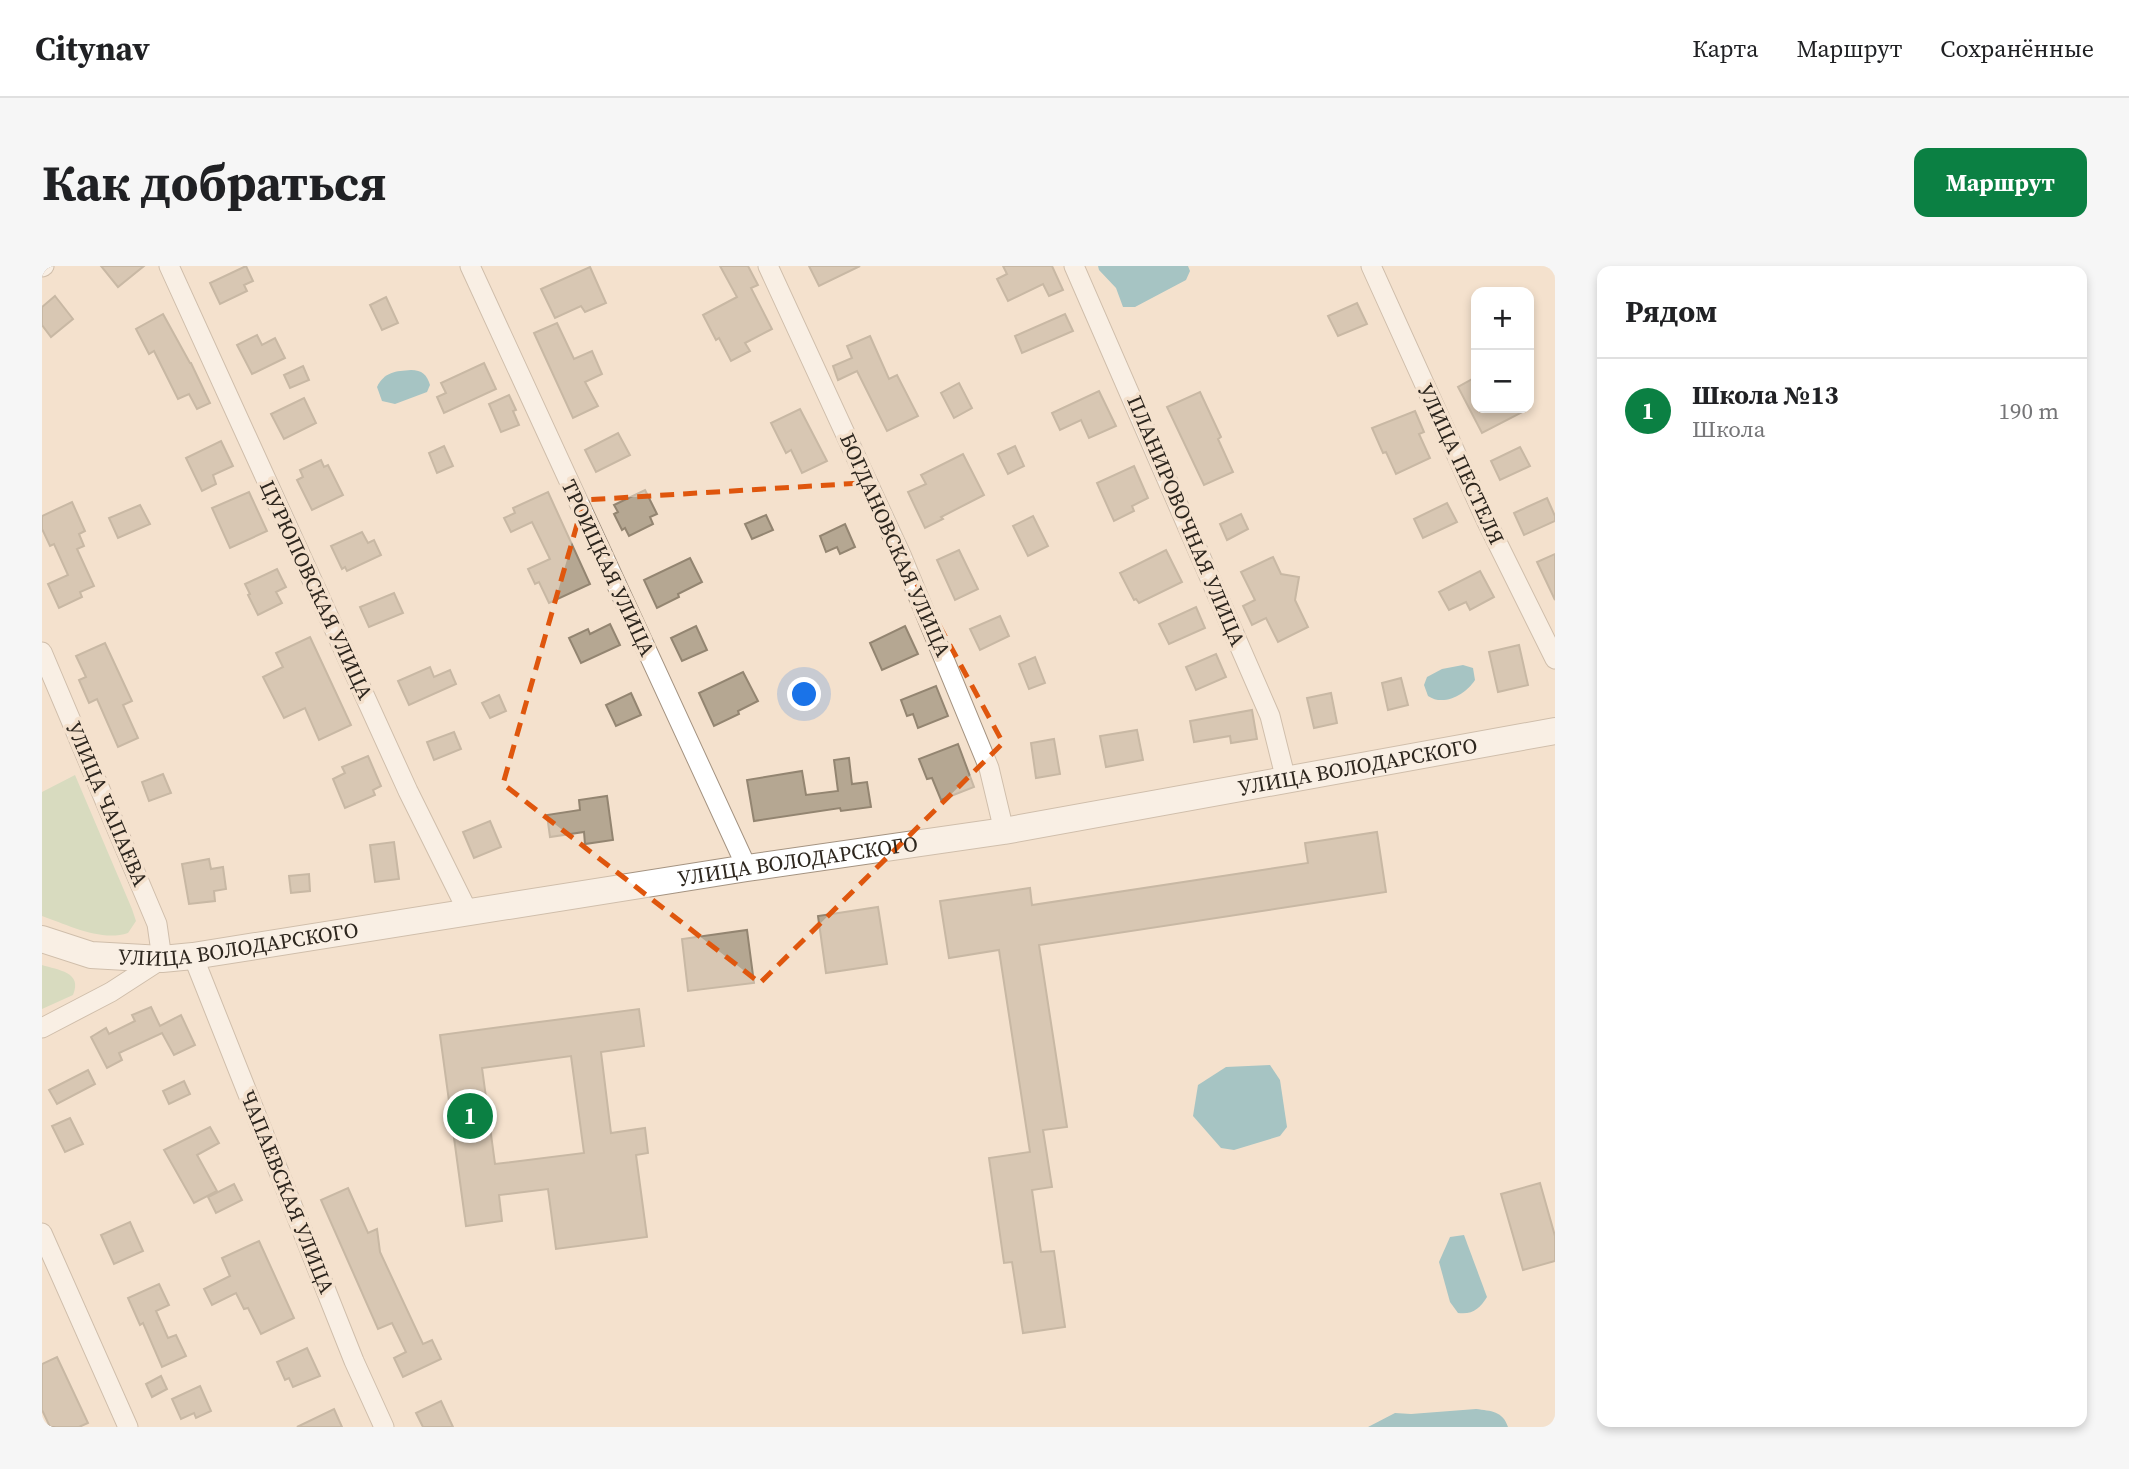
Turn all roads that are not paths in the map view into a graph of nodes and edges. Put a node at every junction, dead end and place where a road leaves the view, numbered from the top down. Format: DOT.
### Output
graph roads {
  1 [pos="169,266"];
  2 [pos="470,266"];
  3 [pos="768,266"];
  4 [pos="1074,266"];
  5 [pos="1371,266"];
  6 [pos="42,652"];
  7 [pos="1555,659"];
  8 [pos="1555,731"];
  9 [pos="1286,780"];
  10 [pos="1004,831"];
  11 [pos="747,868"];
  12 [pos="468,912"];
  13 [pos="42,939"];
  14 [pos="193,956"];
  15 [pos="162,960"];
  16 [pos="42,1028"];
  17 [pos="42,1233"];
  18 [pos="128,1427"];
  19 [pos="384,1427"];
  1 -- 12 [label="street, ЦУРЮПОВСКАЯ УЛИЦА"];
  2 -- 11 [label="street, ТРОИЦКАЯ УЛИЦА"];
  3 -- 10 [label="street, БОГДАНОВСКАЯ УЛИЦА"];
  4 -- 9 [label="street, ПЛАНИРОВОЧНАЯ УЛИЦА"];
  5 -- 7 [label="street, УЛИЦА ПЕСТЕЛЯ"];
  6 -- 15 [label="street, УЛИЦА ЧАПАЕВА"];
  8 -- 9 [label="main road, УЛИЦА ВОЛОДАРСКОГО"];
  9 -- 10 [label="main road, УЛИЦА ВОЛОДАРСКОГО"];
  10 -- 11 [label="main road, УЛИЦА ВОЛОДАРСКОГО"];
  11 -- 12 [label="main road, УЛИЦА ВОЛОДАРСКОГО"];
  12 -- 14 [label="main road, УЛИЦА ВОЛОДАРСКОГО"];
  13 -- 15 [label="main road, УЛИЦА ВОЛОДАРСКОГО"];
  14 -- 15 [label="main road, УЛИЦА ВОЛОДАРСКОГО"];
  14 -- 19 [label="street, ЧАПАЕВСКАЯ УЛИЦА"];
  15 -- 16 [label="street"];
  17 -- 18 [label="street"];
}
